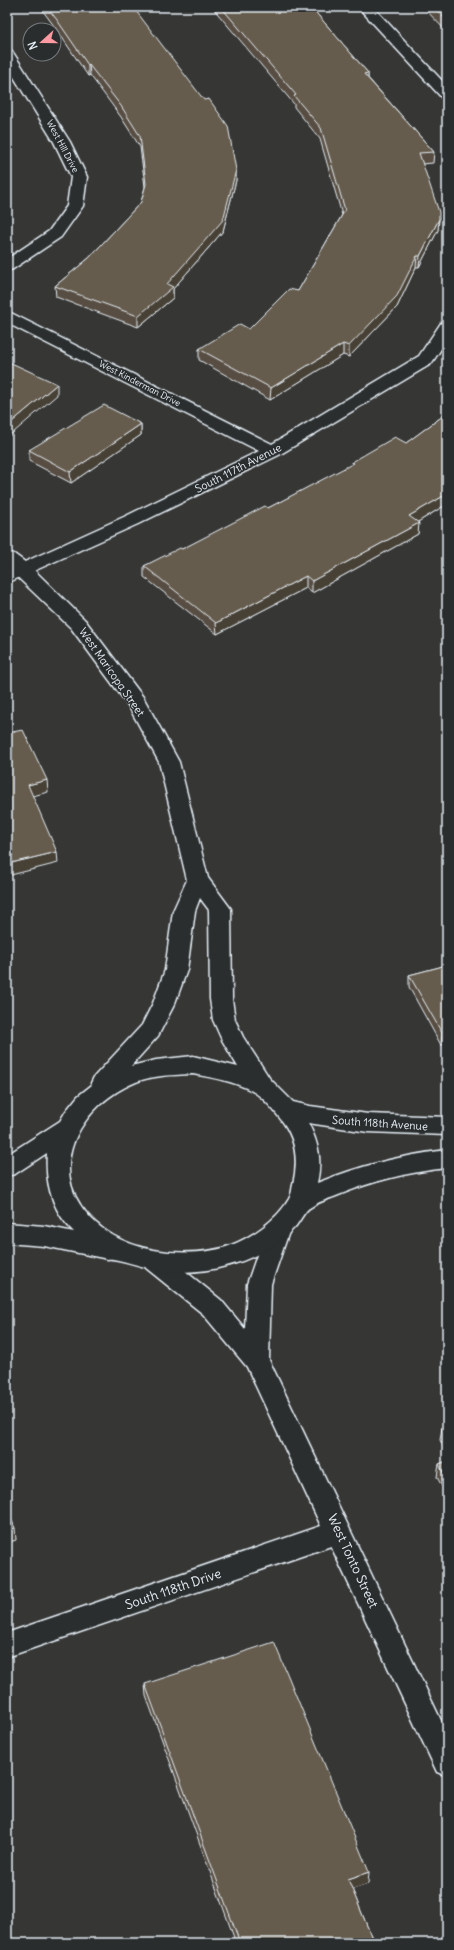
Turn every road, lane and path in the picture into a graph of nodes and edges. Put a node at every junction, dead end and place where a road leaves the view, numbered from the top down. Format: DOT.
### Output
graph roads {
  1 [pos="365,7"];
  2 [pos="7,54"];
  3 [pos="447,95"];
  4 [pos="7,266"];
  5 [pos="7,316"];
  6 [pos="447,328"];
  7 [pos="273,451"];
  8 [pos="12,568"];
  9 [pos="198,880"];
  10 [pos="262,1086"];
  11 [pos="90,1097"];
  12 [pos="290,1110"];
  13 [pos="447,1126"];
  14 [pos="66,1128"];
  15 [pos="447,1159"];
  16 [pos="7,1167"];
  17 [pos="300,1201"];
  18 [pos="278,1229"];
  19 [pos="7,1233"];
  20 [pos="121,1252"];
  21 [pos="155,1261"];
  22 [pos="256,1360"];
  23 [pos="339,1532"];
  24 [pos="7,1645"];
  25 [pos="447,1763"];
  1 -- 3 [label="street"];
  2 -- 4 [label="street, West Hill Drive"];
  5 -- 7 [label="street, West Kinderman Drive"];
  6 -- 7 [label="street, South 117th Avenue"];
  7 -- 8 [label="street, South 117th Avenue"];
  8 -- 9 [label="street, West Maricopa Street"];
  9 -- 10 [label="street, West Maricopa Street"];
  9 -- 11 [label="street"];
  10 -- 11 [label="street"];
  10 -- 12 [label="street"];
  11 -- 14 [label="street"];
  12 -- 13 [label="street, South 118th Avenue"];
  12 -- 17 [label="street"];
  14 -- 16 [label="street"];
  14 -- 20 [label="street"];
  15 -- 17 [label="street"];
  17 -- 18 [label="street"];
  18 -- 21 [label="street"];
  18 -- 22 [label="street, West Tonto Street"];
  19 -- 20 [label="street"];
  20 -- 21 [label="street"];
  21 -- 22 [label="street, West Tonto Street"];
  22 -- 23 [label="street, West Tonto Street"];
  23 -- 24 [label="street, South 118th Drive"];
  23 -- 25 [label="street, West Tonto Street"];
}
